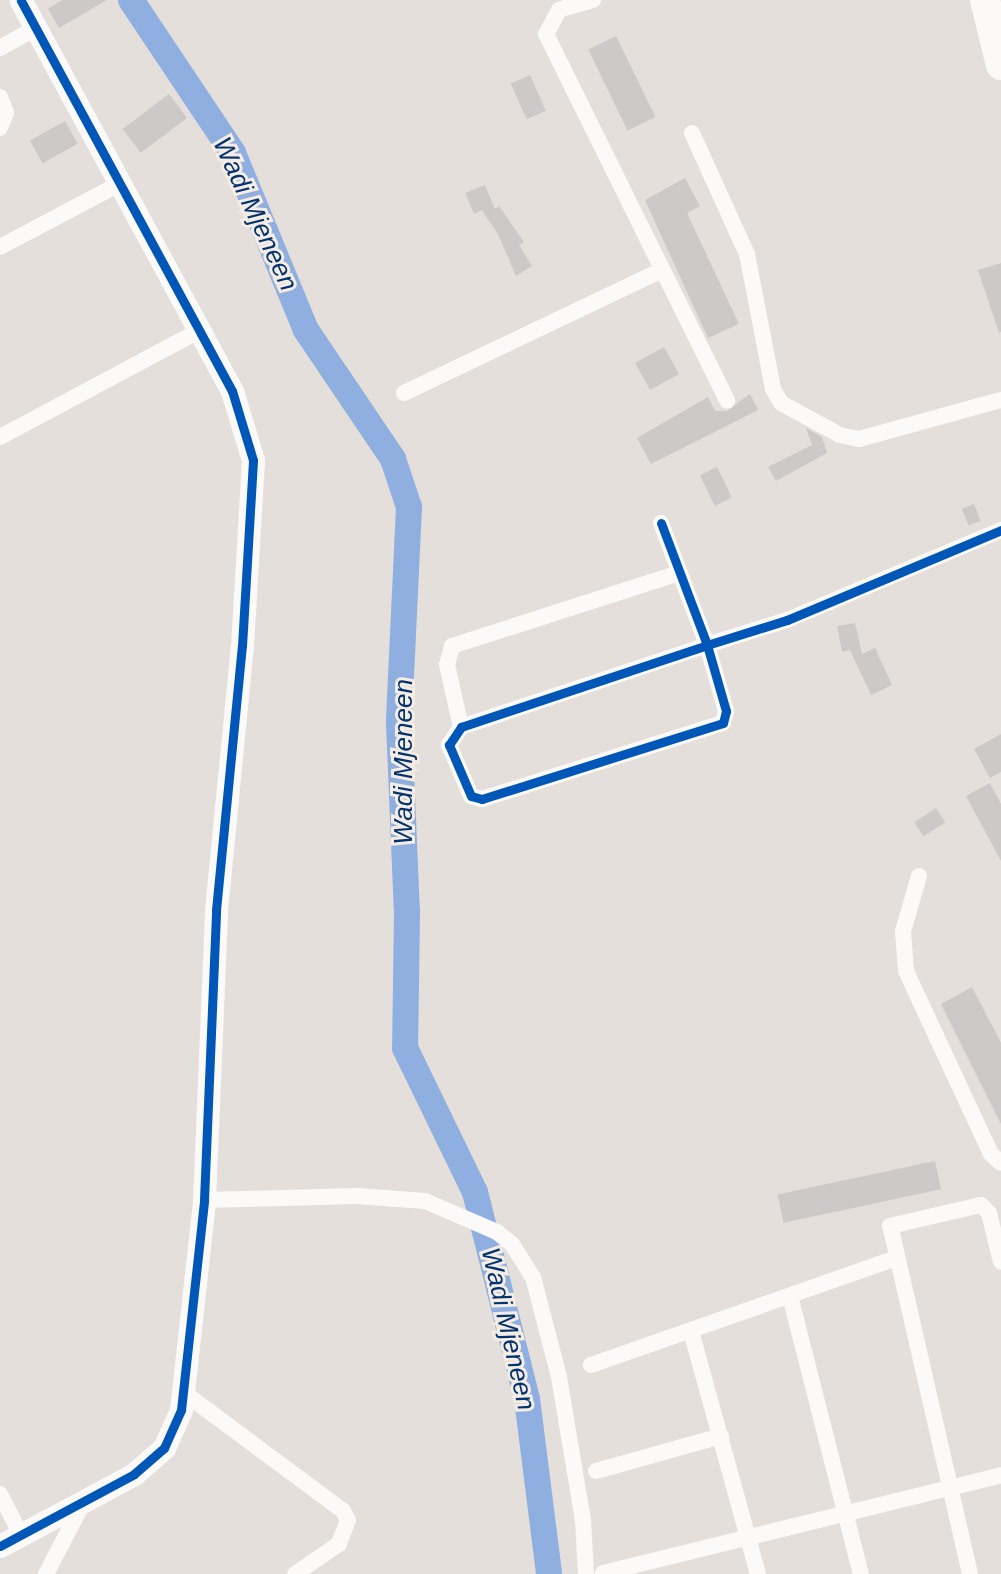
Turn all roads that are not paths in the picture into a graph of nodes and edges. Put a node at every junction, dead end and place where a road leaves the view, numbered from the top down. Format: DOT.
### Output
graph roads {
  1 [pos="21,0"];
  2 [pos="593,0"];
  3 [pos="985,0"];
  4 [pos="36,28"];
  5 [pos="0,48"];
  6 [pos="1001,65"];
  7 [pos="0,97"];
  8 [pos="0,128"];
  9 [pos="692,134"];
  10 [pos="119,184"];
  11 [pos="0,247"];
  12 [pos="660,271"];
  13 [pos="200,330"];
  14 [pos="404,393"];
  15 [pos="1001,400"];
  16 [pos="726,401"];
  17 [pos="0,437"];
  18 [pos="662,523"];
  19 [pos="1001,530"];
  20 [pos="680,573"];
  21 [pos="707,645"];
  22 [pos="461,727"];
  23 [pos="919,876"];
  24 [pos="1001,1163"];
  25 [pos="204,1200"];
  26 [pos="894,1259"];
  27 [pos="1001,1262"];
  28 [pos="790,1296"];
  29 [pos="691,1331"];
  30 [pos="591,1365"];
  31 [pos="183,1392"];
  32 [pos="721,1436"];
  33 [pos="596,1471"];
  34 [pos="1001,1475"];
  35 [pos="948,1489"];
  36 [pos="0,1493"];
  37 [pos="83,1503"];
  38 [pos="846,1514"];
  39 [pos="21,1535"];
  40 [pos="749,1538"];
  41 [pos="0,1546"];
  42 [pos="646,1569"];
  43 [pos="603,1573"];
  44 [pos="46,1574"];
  45 [pos="295,1574"];
  46 [pos="586,1574"];
  47 [pos="758,1574"];
  48 [pos="861,1574"];
  49 [pos="970,1574"];
  1 -- 4 [label="street"];
  2 -- 12 [label="street"];
  3 -- 6 [label="highway"];
  4 -- 5 [label="street"];
  4 -- 10 [label="street"];
  7 -- 8 [label="street"];
  9 -- 15 [label="street"];
  10 -- 11 [label="street"];
  10 -- 13 [label="street"];
  12 -- 14 [label="street"];
  12 -- 16 [label="street"];
  13 -- 17 [label="street"];
  13 -- 25 [label="street"];
  18 -- 20 [label="street"];
  19 -- 21 [label="street"];
  20 -- 21 [label="street"];
  20 -- 22 [label="street"];
  21 -- 22 [label="street"];
  21 -- 22 [label="street"];
  23 -- 24 [label="street"];
  25 -- 31 [label="street"];
  25 -- 46 [label="street"];
  26 -- 27 [label="street"];
  26 -- 28 [label="street"];
  26 -- 35 [label="street"];
  28 -- 29 [label="street"];
  28 -- 38 [label="street"];
  29 -- 30 [label="street"];
  29 -- 32 [label="street"];
  31 -- 37 [label="street"];
  31 -- 45 [label="street"];
  32 -- 33 [label="street"];
  32 -- 40 [label="street"];
  34 -- 35 [label="street"];
  35 -- 38 [label="street"];
  35 -- 49 [label="street"];
  36 -- 39 [label="street"];
  37 -- 39 [label="street"];
  37 -- 44 [label="street"];
  38 -- 40 [label="street"];
  38 -- 48 [label="street"];
  39 -- 41 [label="street"];
  40 -- 42 [label="street"];
  40 -- 47 [label="street"];
  42 -- 43 [label="street"];
}
